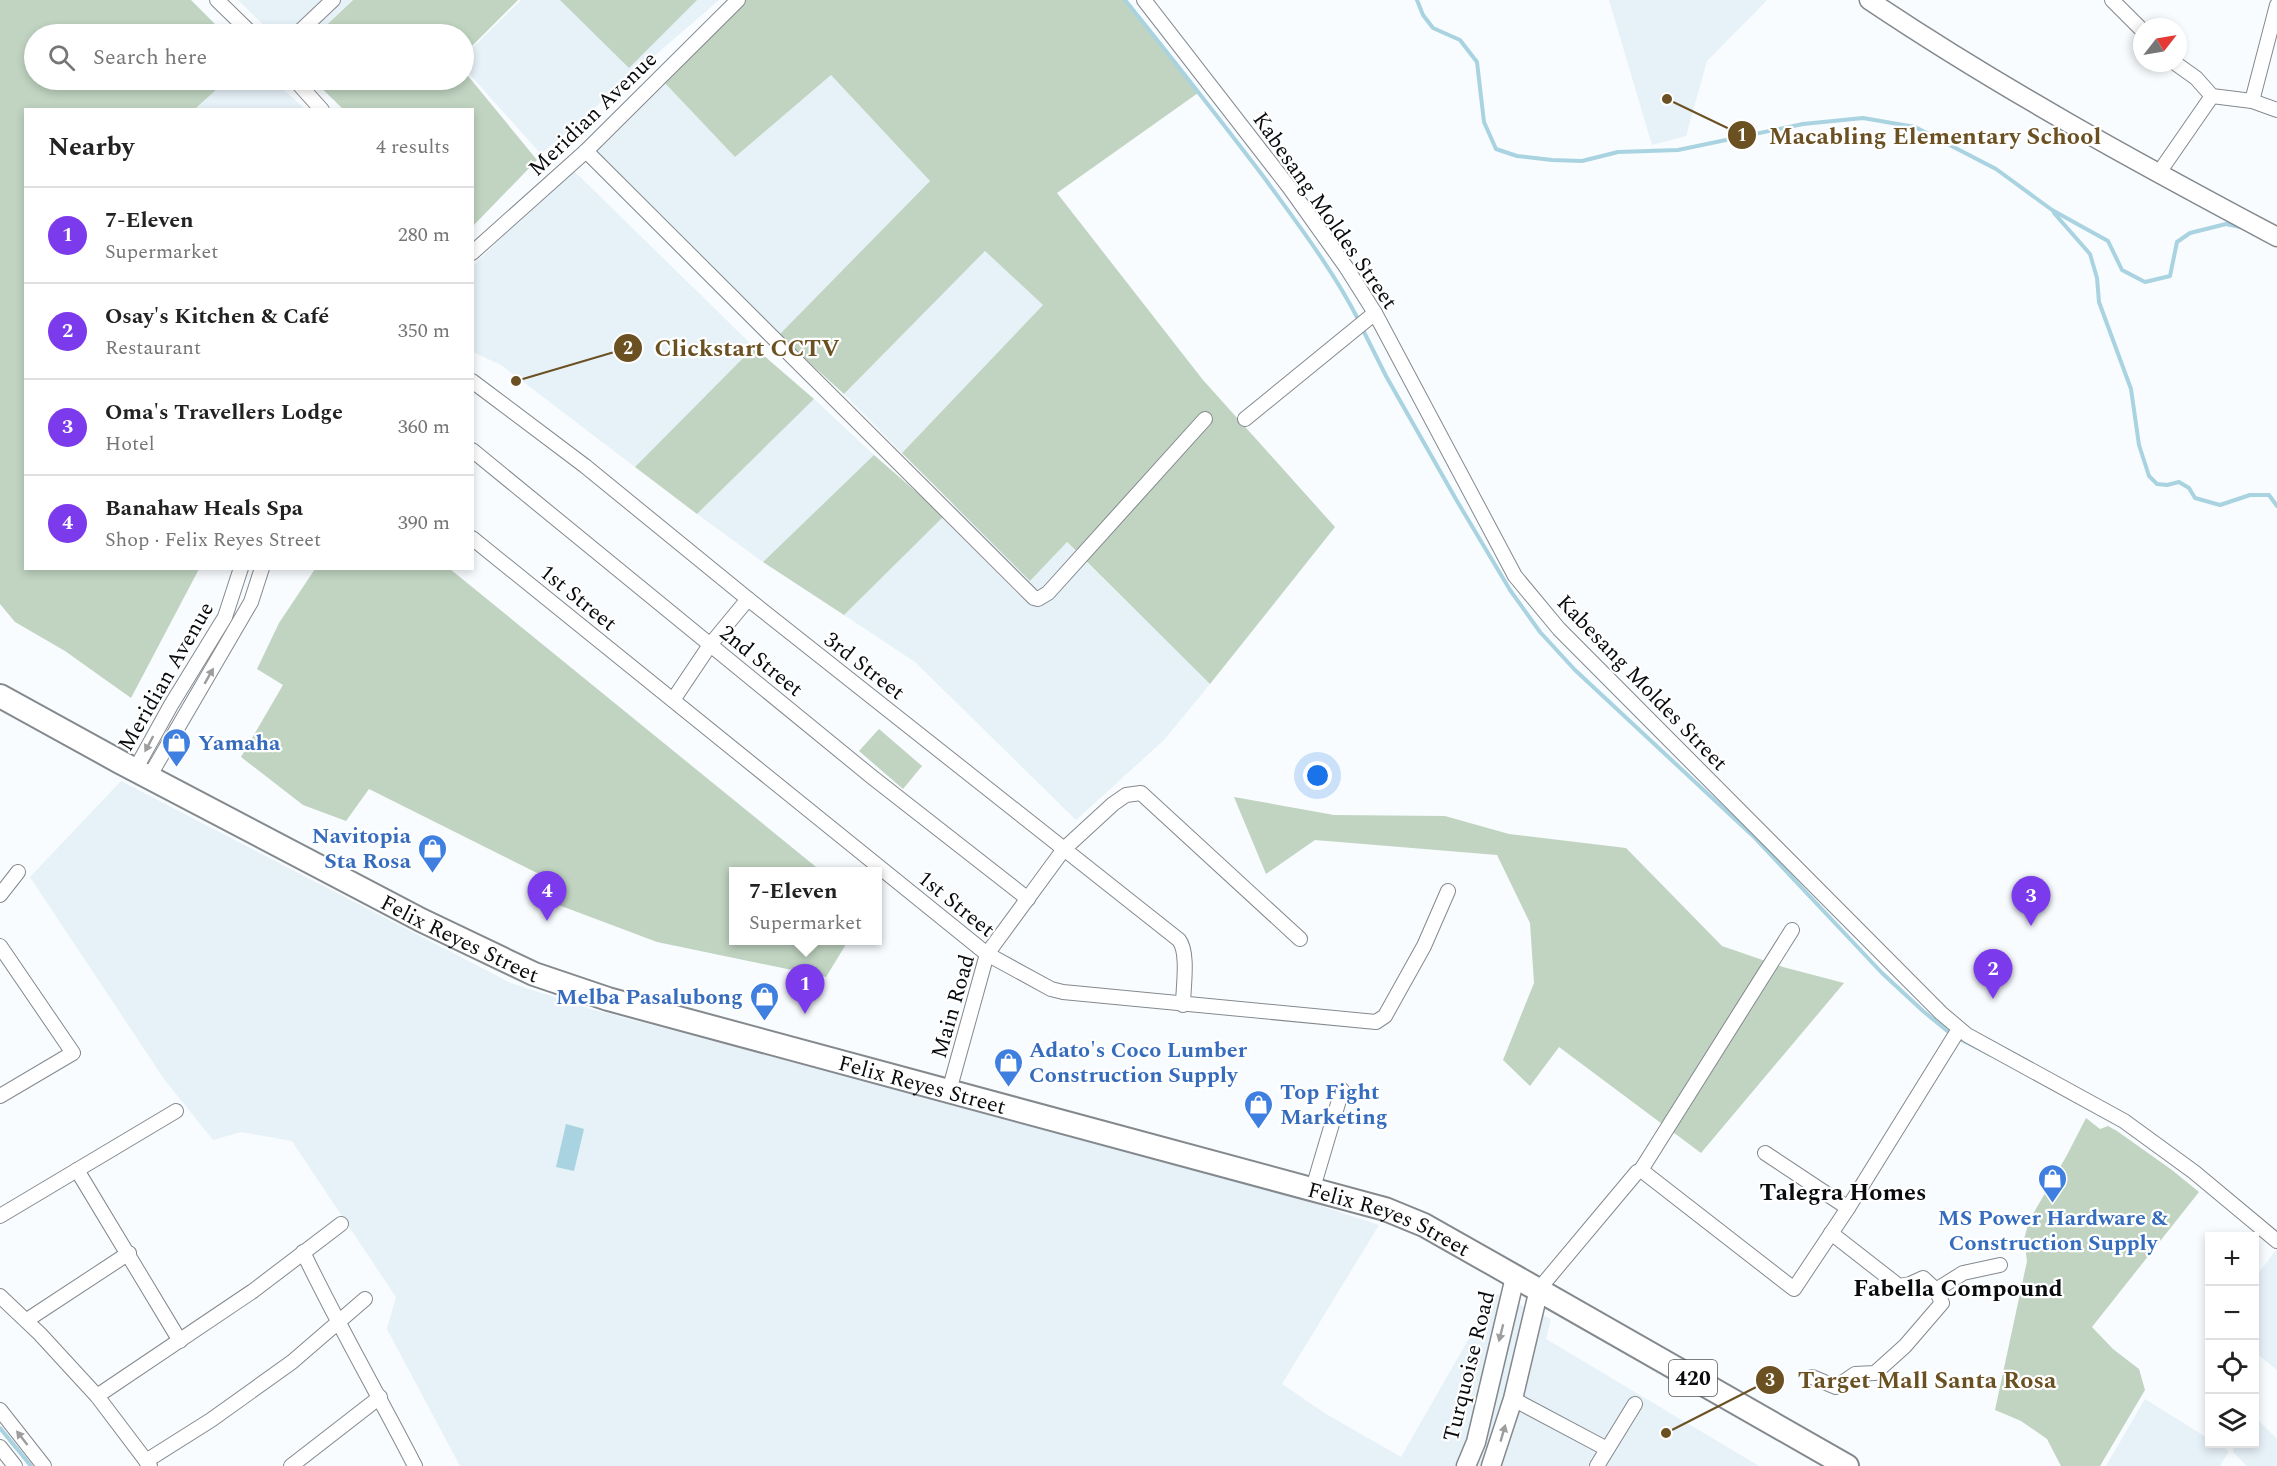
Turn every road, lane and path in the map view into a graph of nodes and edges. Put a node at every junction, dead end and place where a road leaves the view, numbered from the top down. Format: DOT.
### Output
graph roads {
  1 [pos="218,0"];
  2 [pos="333,0"];
  3 [pos="1144,0"];
  4 [pos="1869,0"];
  5 [pos="2112,0"];
  6 [pos="2271,0"];
  7 [pos="735,1"];
  8 [pos="2277,3"];
  9 [pos="2133,21"];
  10 [pos="242,24"];
  11 [pos="308,24"];
  12 [pos="2187,72"];
  13 [pos="304,90"];
  14 [pos="2212,96"];
  15 [pos="2252,101"];
  16 [pos="320,108"];
  17 [pos="2277,110"];
  18 [pos="586,151"];
  19 [pos="2158,174"];
  20 [pos="2277,237"];
  21 [pos="474,251"];
  22 [pos="1366,320"];
  23 [pos="474,383"];
  24 [pos="1205,419"];
  25 [pos="1245,419"];
  26 [pos="474,452"];
  27 [pos="474,540"];
  28 [pos="241,570"];
  29 [pos="261,570"];
  30 [pos="748,599"];
  31 [pos="710,645"];
  32 [pos="0,696"];
  33 [pos="674,700"];
  34 [pos="142,773"];
  35 [pos="1064,849"];
  36 [pos="880,867"];
  37 [pos="882,869"];
  38 [pos="18,872"];
  39 [pos="1448,891"];
  40 [pos="0,895"];
  41 [pos="1028,898"];
  42 [pos="1792,930"];
  43 [pos="1300,939"];
  44 [pos="0,946"];
  45 [pos="987,954"];
  46 [pos="1183,1005"];
  47 [pos="1956,1034"];
  48 [pos="949,1090"];
  49 [pos="1342,1090"];
  50 [pos="0,1096"];
  51 [pos="176,1111"];
  52 [pos="1765,1153"];
  53 [pos="77,1170"];
  54 [pos="1641,1170"];
  55 [pos="1313,1188"];
  56 [pos="1848,1208"];
  57 [pos="0,1216"];
  58 [pos="341,1224"];
  59 [pos="1831,1233"];
  60 [pos="2277,1241"];
  61 [pos="129,1252"];
  62 [pos="303,1252"];
  63 [pos="2000,1265"];
  64 [pos="1515,1276"];
  65 [pos="1539,1289"];
  66 [pos="1936,1290"];
  67 [pos="0,1296"];
  68 [pos="365,1299"];
  69 [pos="27,1320"];
  70 [pos="338,1323"];
  71 [pos="180,1341"];
  72 [pos="1812,1377"];
  73 [pos="97,1396"];
  74 [pos="380,1397"];
  75 [pos="1519,1402"];
  76 [pos="1635,1404"];
  77 [pos="0,1410"];
  78 [pos="0,1447"];
  79 [pos="1607,1449"];
  80 [pos="148,1463"];
  81 [pos="15,1466"];
  82 [pos="44,1466"];
  83 [pos="291,1466"];
  84 [pos="415,1466"];
  85 [pos="1466,1466"];
  86 [pos="1491,1466"];
  87 [pos="1597,1466"];
  88 [pos="1847,1466"];
  1 -- 10 [label="street"];
  2 -- 11 [label="street"];
  3 -- 22 [label="street, Kabesang Moldes Street"];
  4 -- 19 [label="street"];
  5 -- 9 [label="street"];
  6 -- 8 [label="street"];
  7 -- 18 [label="street, Meridian Avenue"];
  8 -- 15 [label="street"];
  12 -- 14 [label="street"];
  13 -- 16 [label="street"];
  14 -- 15 [label="street"];
  14 -- 19 [label="street"];
  15 -- 17 [label="street"];
  18 -- 21 [label="street, Meridian Avenue"];
  18 -- 24 [label="street"];
  19 -- 20 [label="street"];
  22 -- 25 [label="street"];
  22 -- 47 [label="street, Kabesang Moldes Street"];
  23 -- 30 [label="street, 3rd Street"];
  26 -- 31 [label="street, 2nd Street"];
  27 -- 33 [label="street, 1st Street"];
  28 -- 34 [label="street, Meridian Avenue, one-way"];
  34 -- 29 [label="street, Meridian Avenue, one-way"];
  30 -- 31 [label="street"];
  30 -- 35 [label="street, 3rd Street"];
  31 -- 33 [label="street"];
  31 -- 41 [label="street, 2nd Street"];
  32 -- 34 [label="main road, Felix Reyes Street / 420"];
  33 -- 36 [label="street, 1st Street"];
  34 -- 48 [label="main road, Felix Reyes Street / 420"];
  35 -- 41 [label="street, Main Road"];
  35 -- 43 [label="street, Main Road"];
  35 -- 46 [label="street, 3rd Street"];
  37 -- 45 [label="street, 1st Street"];
  38 -- 40 [label="street"];
  39 -- 46 [label="street, 1st Street"];
  41 -- 45 [label="street, Main Road"];
  42 -- 54 [label="street"];
  44 -- 50 [label="street"];
  45 -- 46 [label="street, 1st Street"];
  45 -- 48 [label="street, Main Road"];
  47 -- 56 [label="street"];
  47 -- 60 [label="street, Kabesang Moldes Street"];
  48 -- 55 [label="main road, Felix Reyes Street / 420"];
  49 -- 55 [label="street"];
  51 -- 53 [label="street"];
  52 -- 56 [label="street"];
  53 -- 57 [label="street"];
  53 -- 61 [label="street"];
  54 -- 59 [label="street"];
  54 -- 65 [label="street"];
  55 -- 64 [label="main road, Felix Reyes Street / 420"];
  56 -- 59 [label="street"];
  58 -- 62 [label="street"];
  59 -- 66 [label="street"];
  61 -- 69 [label="street"];
  61 -- 71 [label="street"];
  62 -- 70 [label="street"];
  62 -- 71 [label="street"];
  63 -- 66 [label="street"];
  64 -- 65 [label="main road, Felix Reyes Street / 420"];
  64 -- 85 [label="street, Turquoise Road, one-way"];
  65 -- 75 [label="street"];
  65 -- 88 [label="main road, Felix Reyes Street / 420"];
  66 -- 72 [label="street"];
  67 -- 69 [label="street"];
  68 -- 70 [label="street"];
  69 -- 73 [label="street"];
  70 -- 74 [label="street"];
  70 -- 80 [label="street"];
  71 -- 73 [label="street"];
  73 -- 80 [label="street"];
  74 -- 83 [label="street"];
  74 -- 84 [label="street"];
  75 -- 79 [label="street"];
  86 -- 75 [label="street, one-way"];
  76 -- 79 [label="street"];
  82 -- 77 [label="street, one-way"];
  78 -- 81 [label="street"];
  79 -- 87 [label="street"];
}
